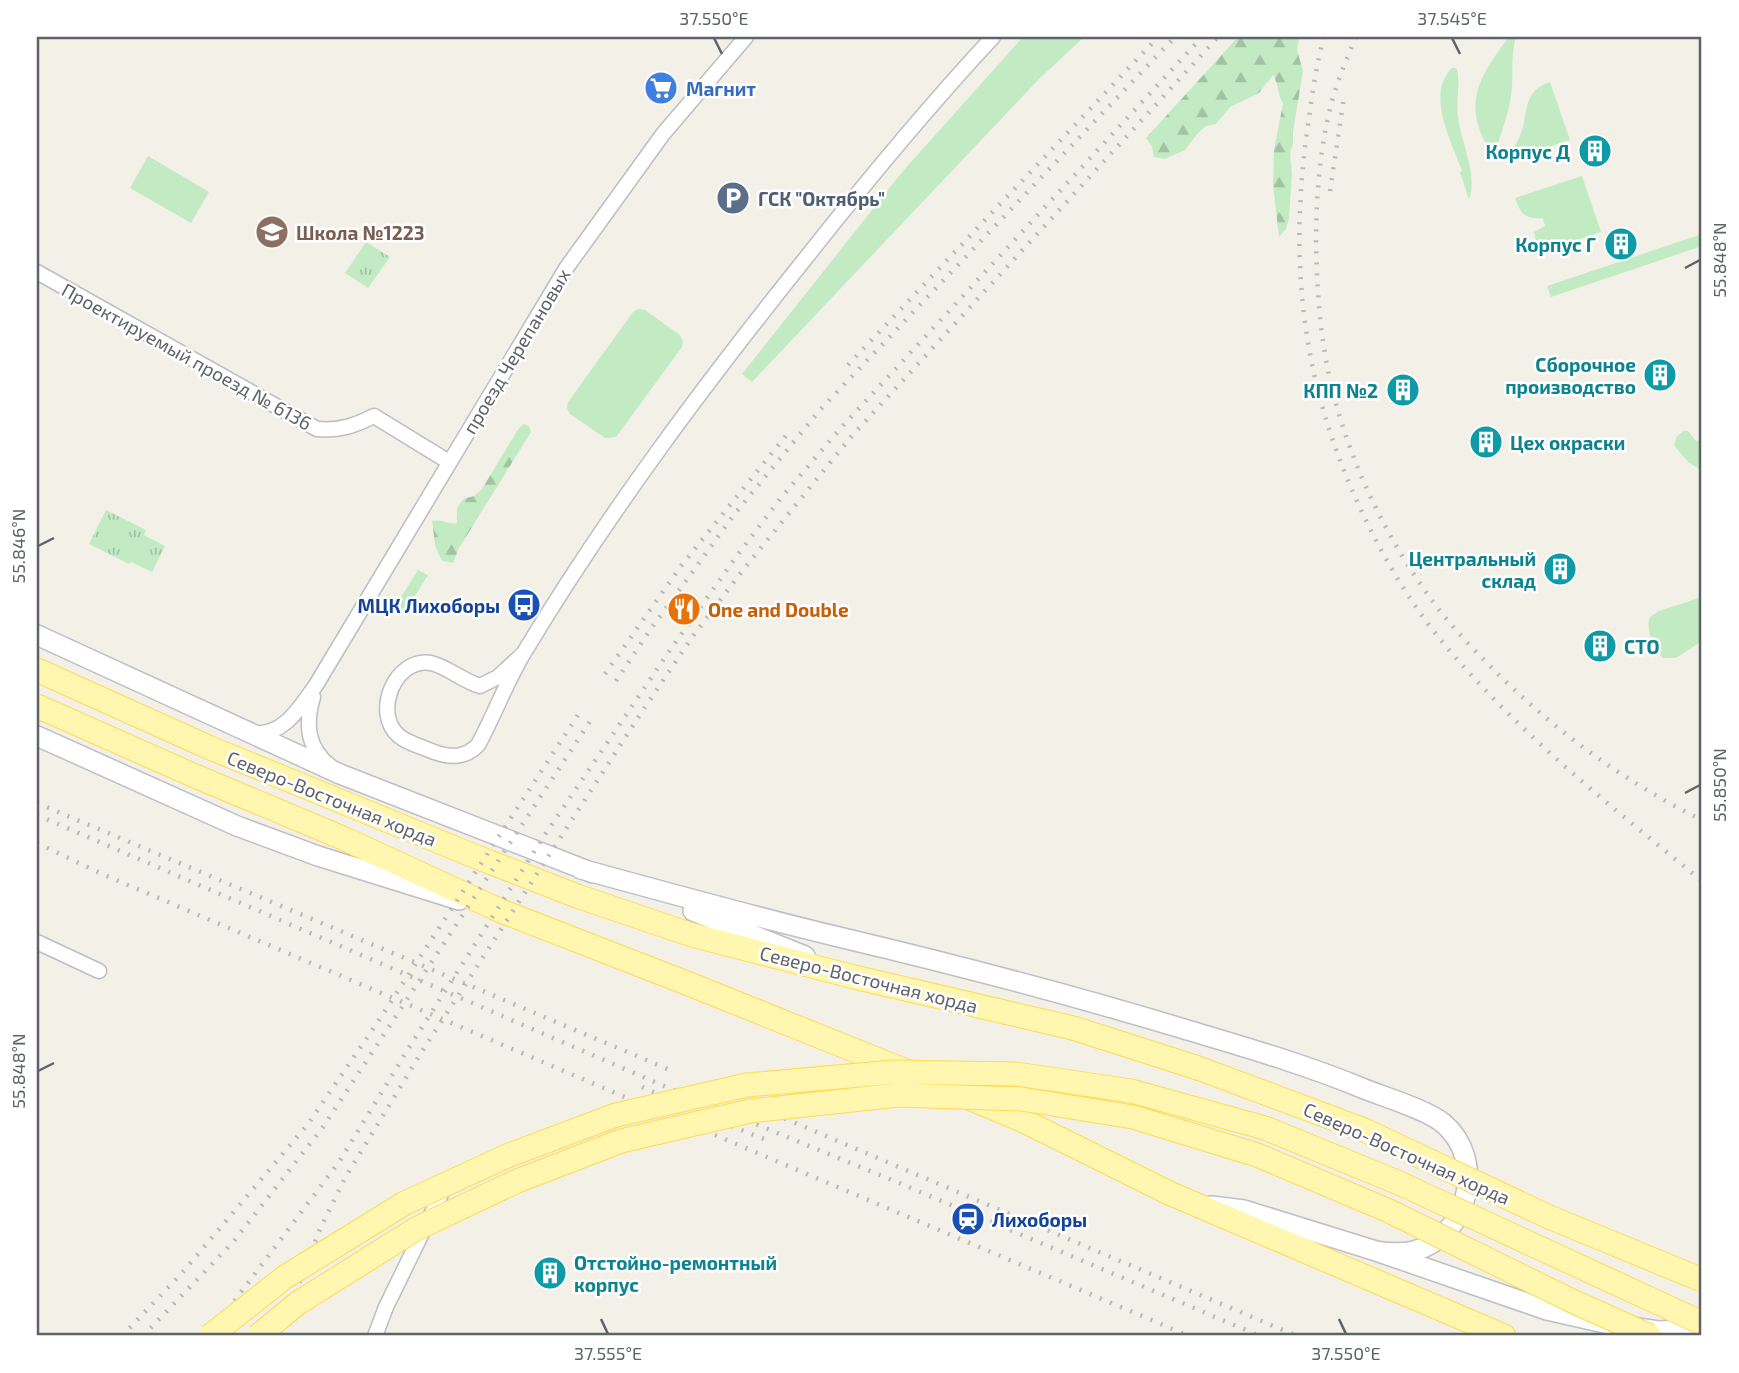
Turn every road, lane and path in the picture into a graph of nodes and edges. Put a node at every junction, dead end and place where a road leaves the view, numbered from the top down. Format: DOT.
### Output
graph roads {
  1 [pos="746,37"];
  2 [pos="993,37"];
  3 [pos="37,272"];
  4 [pos="449,462"];
  5 [pos="37,635"];
  6 [pos="524,653"];
  7 [pos="37,670"];
  8 [pos="316,685"];
  9 [pos="37,706"];
  10 [pos="247,732"];
  11 [pos="37,736"];
  12 [pos="340,774"];
  13 [pos="581,869"];
  14 [pos="501,911"];
  15 [pos="37,942"];
  16 [pos="99,971"];
  17 [pos="854,977"];
  18 [pos="445,1186"];
  19 [pos="1195,1204"];
  20 [pos="1376,1251"];
  21 [pos="1702,1280"];
  22 [pos="1702,1323"];
  23 [pos="1702,1329"];
  24 [pos="1498,1334"];
  25 [pos="211,1336"];
  26 [pos="258,1336"];
  27 [pos="375,1336"];
  28 [pos="1650,1336"];
  1 -- 4 [label="street, проезд Черепановых"];
  2 -- 6 [label="street"];
  3 -- 4 [label="street, Проектируемый проезд № 6136"];
  4 -- 8 [label="street, проезд Черепановых"];
  5 -- 10 [label="street"];
  6 -- 6 [label="street"];
  7 -- 17 [label="main road, Северо-Восточная хорда"];
  8 -- 10 [label="street, проезд Черепановых"];
  8 -- 12 [label="street, проезд Черепановых"];
  9 -- 14 [label="main road, Северо-Восточная хорда"];
  10 -- 12 [label="street"];
  11 -- 14 [label="street"];
  12 -- 13 [label="street"];
  13 -- 17 [label="street"];
  13 -- 20 [label="street"];
  14 -- 19 [label="main road, Северо-Восточная хорда"];
  15 -- 16 [label="street"];
  17 -- 21 [label="main road, Северо-Восточная хорда, bridge"];
  18 -- 27 [label="street"];
  19 -- 20 [label="street"];
  19 -- 24 [label="main road, Северо-Восточная хорда"];
  20 -- 23 [label="street"];
  22 -- 25 [label="main road, Северо-Восточная хорда, bridge"];
  26 -- 28 [label="main road, bridge"];
}
